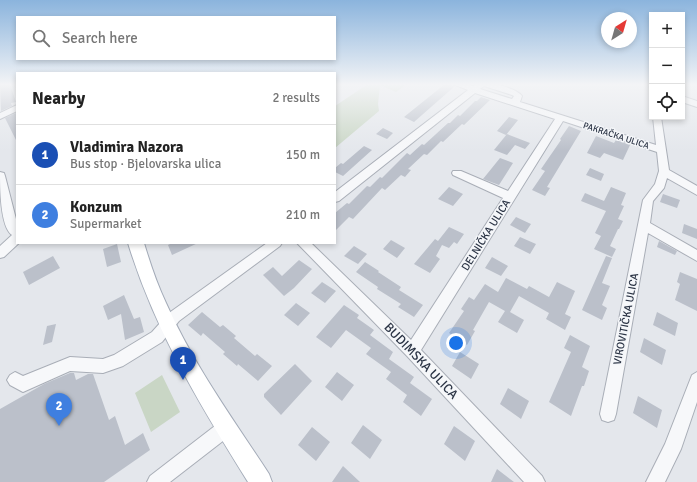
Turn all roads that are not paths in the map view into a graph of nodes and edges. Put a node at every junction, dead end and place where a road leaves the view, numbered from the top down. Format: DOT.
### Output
graph roads {
  1 [pos="452,106"];
  2 [pos="525,106"];
  3 [pos="16,108"];
  4 [pos="0,116"];
  5 [pos="560,118"];
  6 [pos="659,120"];
  7 [pos="661,150"];
  8 [pos="664,172"];
  9 [pos="457,173"];
  10 [pos="0,176"];
  11 [pos="697,191"];
  12 [pos="336,197"];
  13 [pos="510,197"];
  14 [pos="644,225"];
  15 [pos="16,232"];
  16 [pos="16,239"];
  17 [pos="136,244"];
  18 [pos="275,244"];
  19 [pos="304,244"];
  20 [pos="0,254"];
  21 [pos="697,256"];
  22 [pos="167,324"];
  23 [pos="412,352"];
  24 [pos="15,380"];
  25 [pos="697,380"];
  26 [pos="608,414"];
  27 [pos="226,428"];
  28 [pos="156,482"];
  29 [pos="261,482"];
  30 [pos="536,482"];
  31 [pos="655,482"];
  1 -- 12 [label="street"];
  2 -- 5 [label="street, PAKRAČKA ULICA"];
  3 -- 4 [label="street"];
  5 -- 7 [label="street, PAKRAČKA ULICA"];
  5 -- 13 [label="street, DELNIČKA ULICA"];
  6 -- 7 [label="street"];
  7 -- 8 [label="street"];
  8 -- 11 [label="street"];
  8 -- 14 [label="street, VIROVITIČKA ULICA"];
  9 -- 13 [label="street"];
  10 -- 15 [label="street"];
  13 -- 23 [label="street, DELNIČKA ULICA"];
  14 -- 21 [label="street"];
  14 -- 26 [label="street, VIROVITIČKA ULICA"];
  16 -- 20 [label="street"];
  17 -- 22 [label="main road"];
  18 -- 22 [label="street"];
  19 -- 23 [label="street, BUDIMSKA ULICA"];
  22 -- 24 [label="street"];
  22 -- 27 [label="main road"];
  23 -- 30 [label="street, BUDIMSKA ULICA"];
  25 -- 31 [label="street"];
  27 -- 28 [label="street"];
  27 -- 29 [label="main road"];
}
